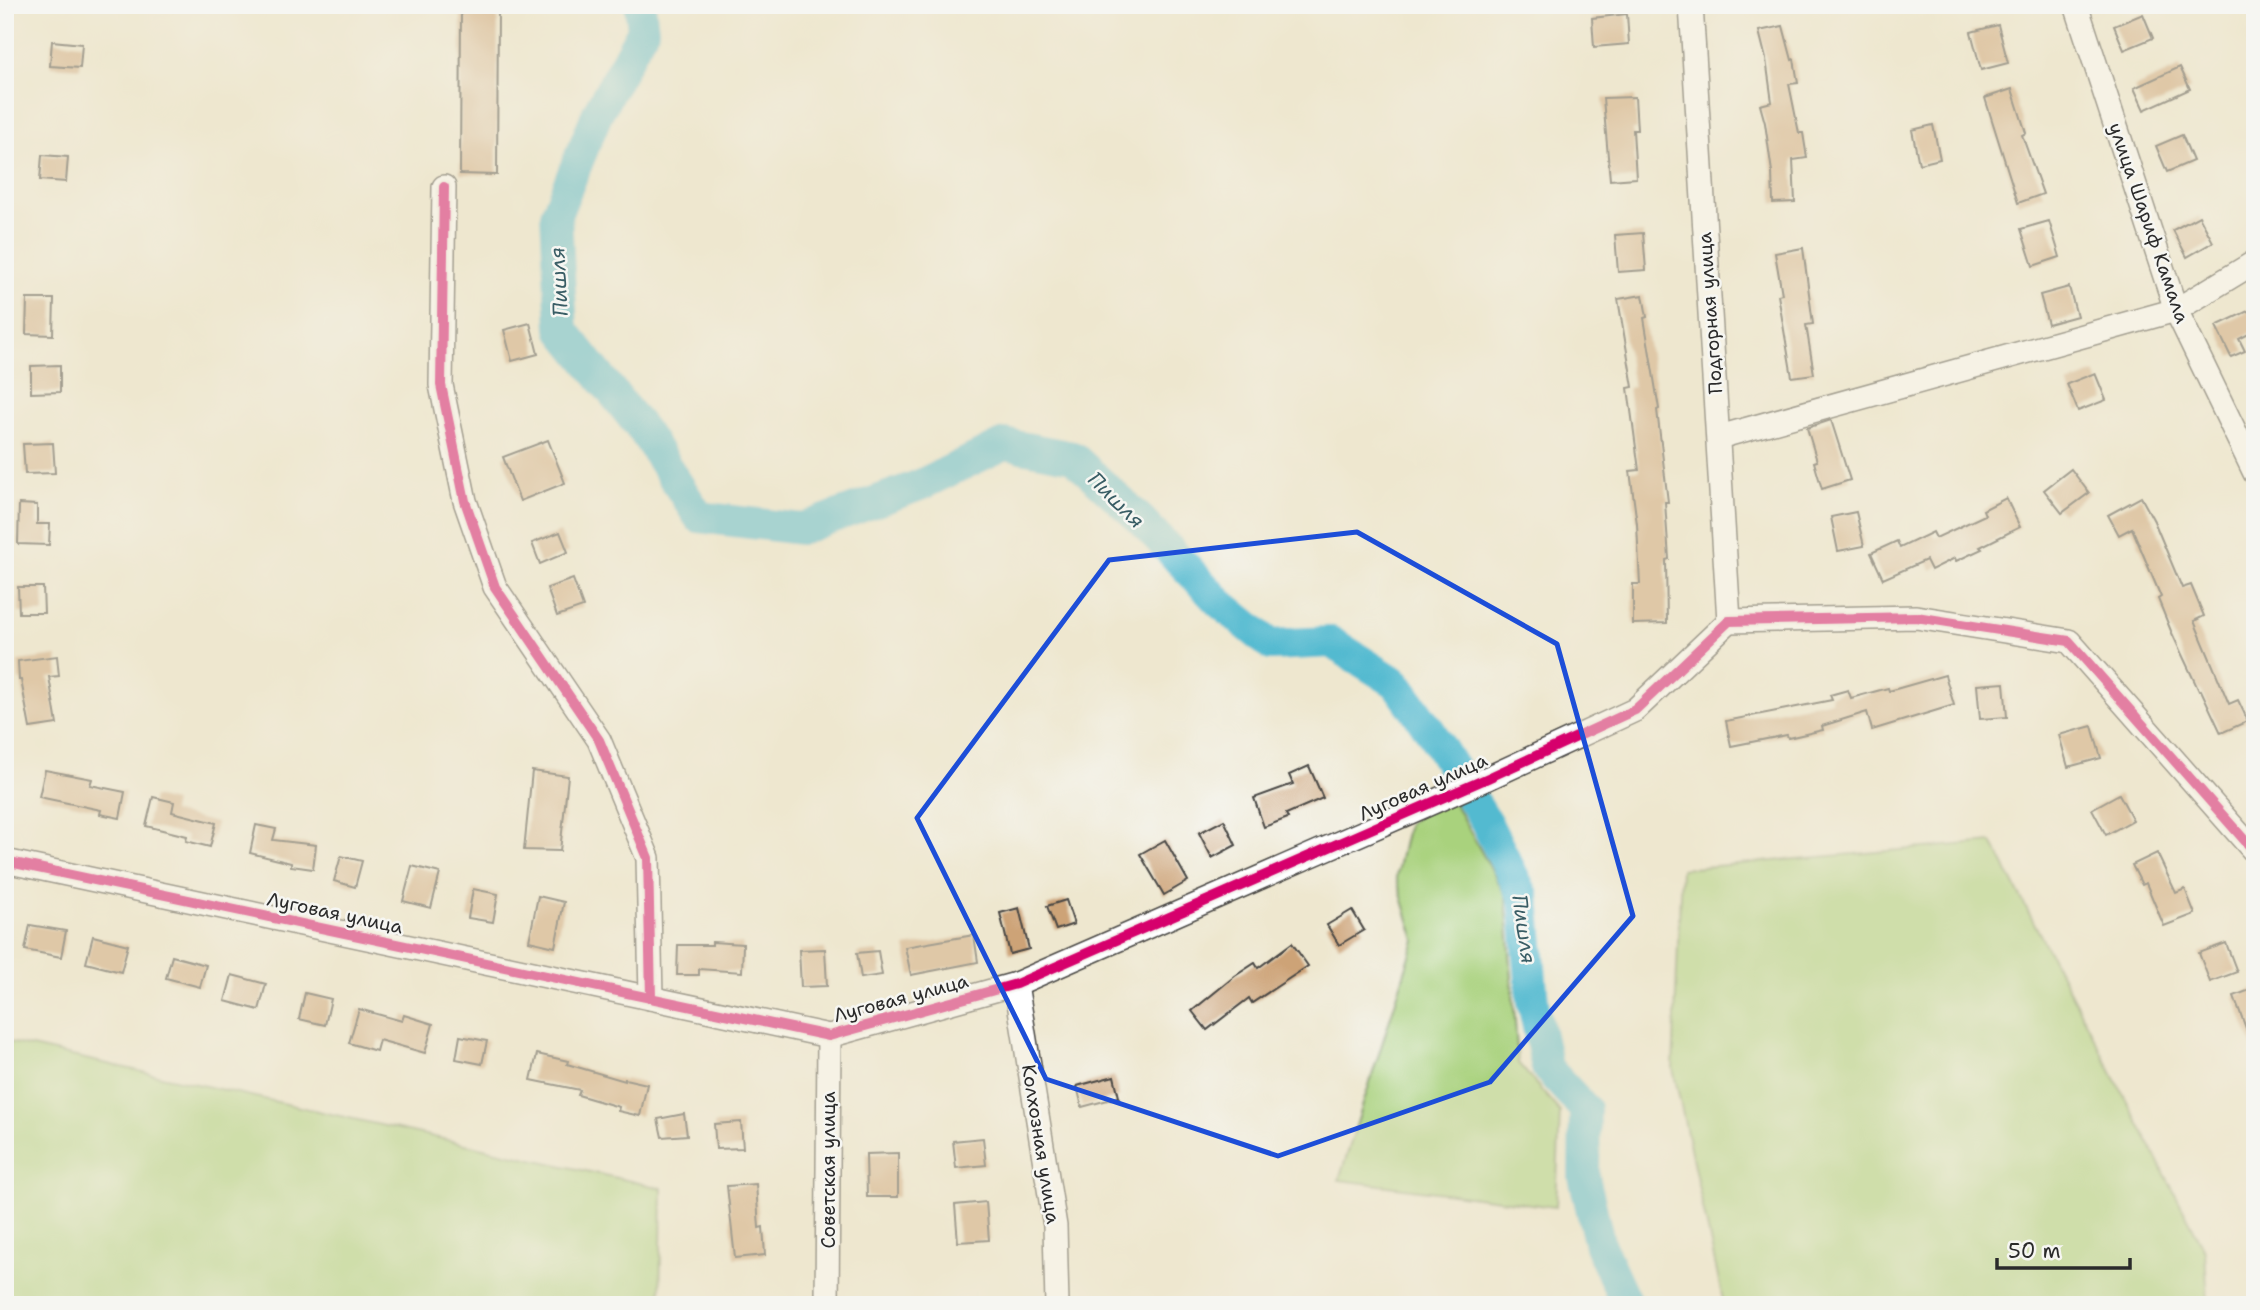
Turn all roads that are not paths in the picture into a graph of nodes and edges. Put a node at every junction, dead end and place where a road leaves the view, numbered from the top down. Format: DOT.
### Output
graph roads {
  1 [pos="1691,5"];
  2 [pos="2076,5"];
  3 [pos="444,187"];
  4 [pos="2255,262"];
  5 [pos="2176,310"];
  6 [pos="1718,437"];
  7 [pos="2255,473"];
  8 [pos="1729,621"];
  9 [pos="2255,852"];
  10 [pos="5,861"];
  11 [pos="1016,984"];
  12 [pos="651,998"];
  13 [pos="829,1036"];
  14 [pos="827,1305"];
  15 [pos="1057,1305"];
  1 -- 6 [label="street, Подгорная улица"];
  2 -- 5 [label="street, улица Шариф Камала"];
  3 -- 12 [label="street"];
  4 -- 5 [label="street"];
  5 -- 6 [label="street"];
  5 -- 7 [label="street, улица Шариф Камала"];
  6 -- 8 [label="street, Подгорная улица"];
  8 -- 9 [label="street"];
  8 -- 11 [label="street, Луговая улица"];
  10 -- 12 [label="street, Луговая улица"];
  11 -- 13 [label="street, Луговая улица"];
  11 -- 15 [label="street, Колхозная улица"];
  12 -- 13 [label="street, Луговая улица"];
  13 -- 14 [label="street, Советская улица"];
}
